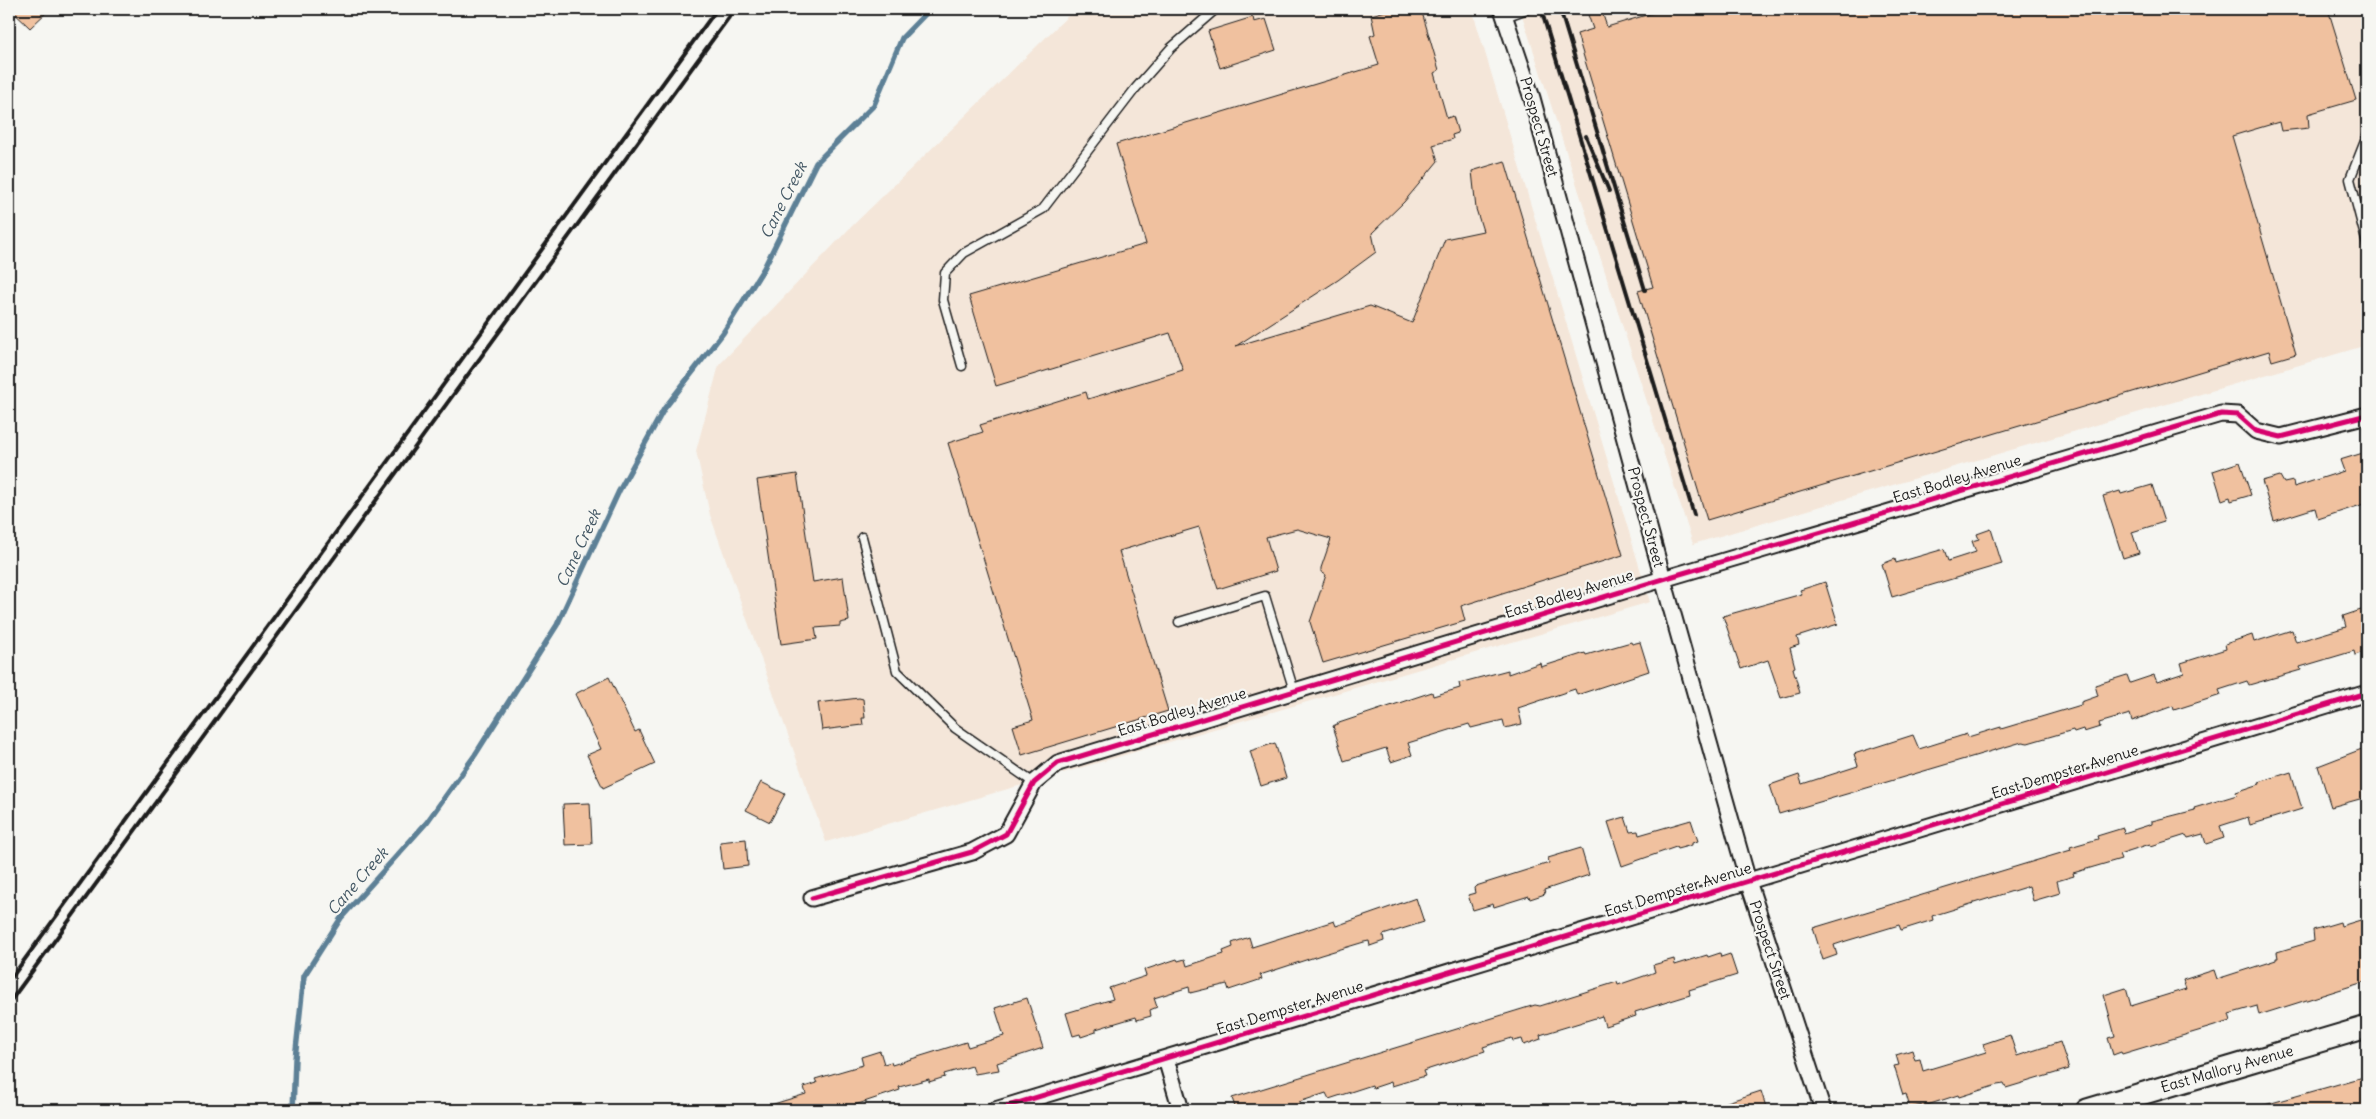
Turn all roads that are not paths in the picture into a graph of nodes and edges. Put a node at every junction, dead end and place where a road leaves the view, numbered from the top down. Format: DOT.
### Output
graph roads {
  1 [pos="1216,9"];
  2 [pos="1527,9"];
  3 [pos="1503,13"];
  4 [pos="2367,136"];
  5 [pos="2367,244"];
  6 [pos="962,366"];
  7 [pos="2367,416"];
  8 [pos="862,537"];
  9 [pos="1663,579"];
  10 [pos="1179,622"];
  11 [pos="1294,691"];
  12 [pos="2367,693"];
  13 [pos="1034,783"];
  14 [pos="1748,881"];
  15 [pos="812,898"];
  16 [pos="2367,1028"];
  17 [pos="1166,1059"];
  18 [pos="995,1110"];
  19 [pos="1181,1110"];
  20 [pos="1823,1110"];
  21 [pos="2087,1110"];
  1 -- 6 [label="lane"];
  2 -- 3 [label="lane"];
  3 -- 9 [label="street, Prospect Street"];
  4 -- 5 [label="lane"];
  7 -- 9 [label="street, East Bodley Avenue"];
  8 -- 13 [label="lane"];
  9 -- 11 [label="street, East Bodley Avenue"];
  9 -- 14 [label="street, Prospect Street"];
  10 -- 11 [label="lane"];
  11 -- 13 [label="street, East Bodley Avenue"];
  12 -- 14 [label="street, East Dempster Avenue"];
  13 -- 15 [label="street, East Bodley Avenue"];
  14 -- 17 [label="street, East Dempster Avenue"];
  14 -- 20 [label="street, Prospect Street"];
  16 -- 21 [label="main road, East Mallory Avenue"];
  17 -- 18 [label="street, East Dempster Avenue"];
  17 -- 19 [label="street"];
}
